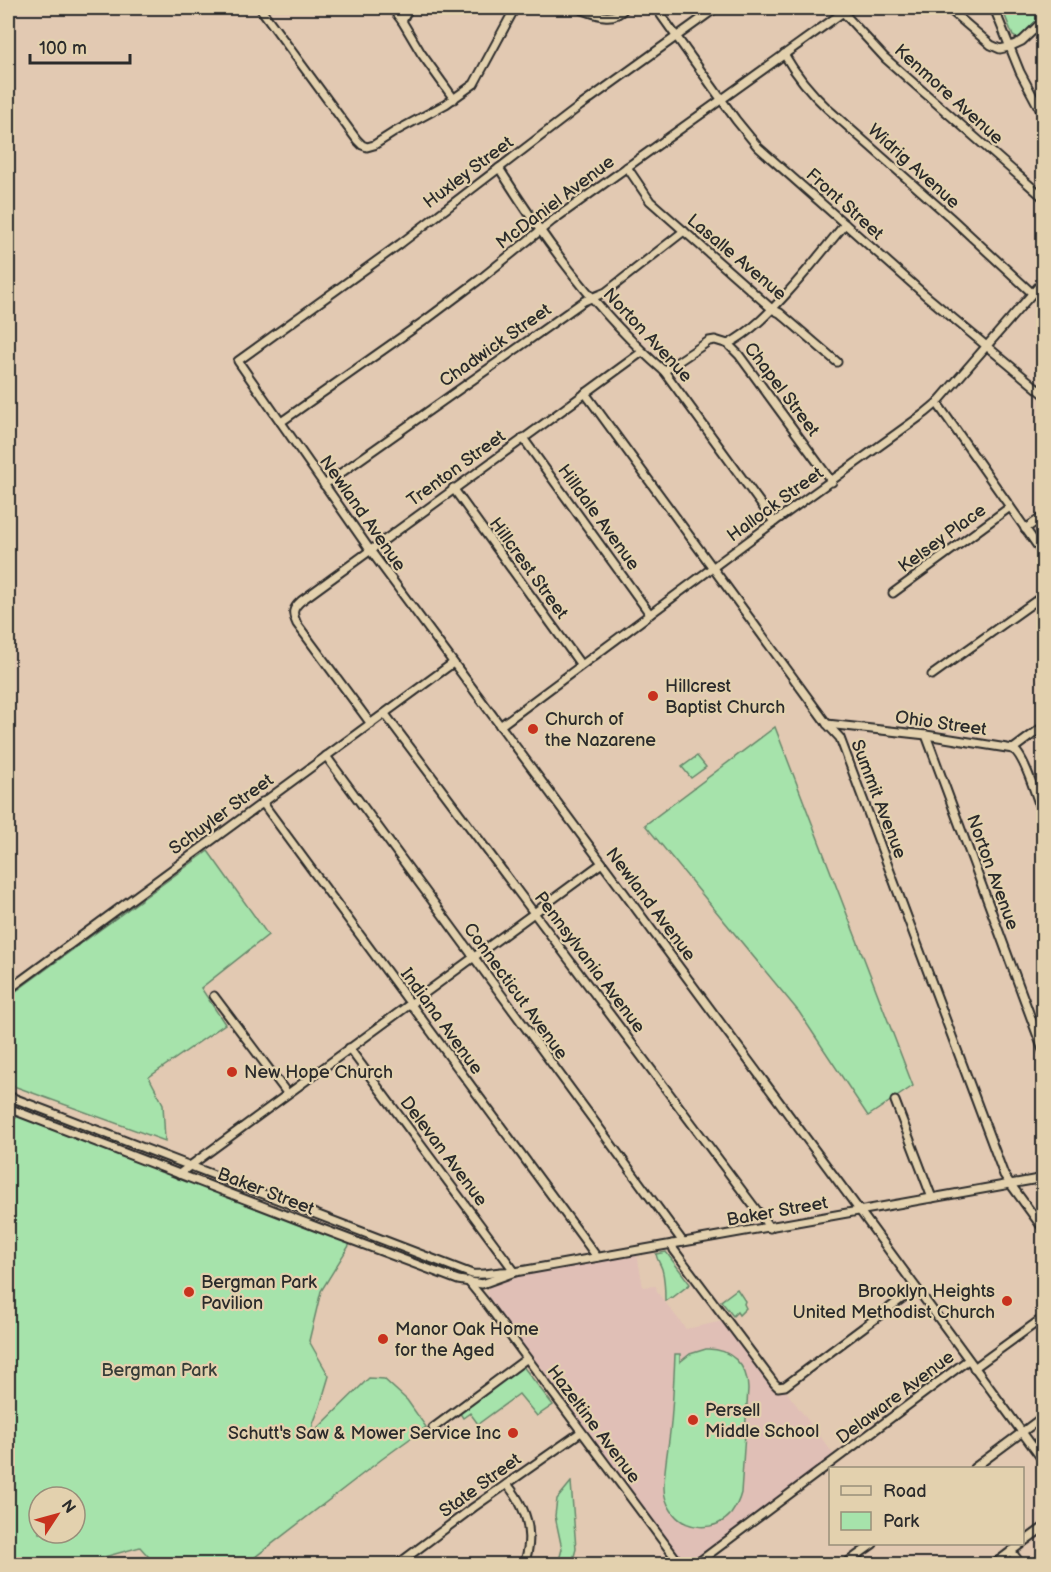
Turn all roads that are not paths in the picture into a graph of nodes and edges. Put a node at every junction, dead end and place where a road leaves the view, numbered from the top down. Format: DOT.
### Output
graph roads {
  1 [pos="260,8"];
  2 [pos="392,8"];
  3 [pos="409,8"];
  4 [pos="515,8"];
  5 [pos="577,8"];
  6 [pos="625,8"];
  7 [pos="656,8"];
  8 [pos="716,8"];
  9 [pos="849,8"];
  10 [pos="948,8"];
  11 [pos="994,8"];
  12 [pos="840,10"];
  13 [pos="1044,20"];
  14 [pos="402,21"];
  15 [pos="677,36"];
  16 [pos="1010,47"];
  17 [pos="784,54"];
  18 [pos="454,99"];
  19 [pos="721,99"];
  20 [pos="1044,117"];
  21 [pos="627,167"];
  22 [pos="499,168"];
  23 [pos="1044,198"];
  24 [pos="845,224"];
  25 [pos="540,230"];
  26 [pos="684,231"];
  27 [pos="1044,280"];
  28 [pos="1032,293"];
  29 [pos="592,297"];
  30 [pos="772,309"];
  31 [pos="728,344"];
  32 [pos="986,346"];
  33 [pos="642,352"];
  34 [pos="237,361"];
  35 [pos="837,362"];
  36 [pos="664,371"];
  37 [pos="585,393"];
  38 [pos="1044,394"];
  39 [pos="937,402"];
  40 [pos="281,422"];
  41 [pos="523,438"];
  42 [pos="832,482"];
  43 [pos="324,485"];
  44 [pos="453,488"];
  45 [pos="1010,507"];
  46 [pos="1044,516"];
  47 [pos="774,522"];
  48 [pos="1025,529"];
  49 [pos="369,550"];
  50 [pos="1044,555"];
  51 [pos="712,568"];
  52 [pos="892,593"];
  53 [pos="1044,595"];
  54 [pos="650,614"];
  55 [pos="453,663"];
  56 [pos="581,665"];
  57 [pos="932,675"];
  58 [pos="385,714"];
  59 [pos="371,724"];
  60 [pos="827,724"];
  61 [pos="500,726"];
  62 [pos="1044,726"];
  63 [pos="926,735"];
  64 [pos="1013,749"];
  65 [pos="326,756"];
  66 [pos="262,802"];
  67 [pos="1044,818"];
  68 [pos="602,863"];
  69 [pos="534,913"];
  70 [pos="473,958"];
  71 [pos="8,990"];
  72 [pos="214,996"];
  73 [pos="411,1003"];
  74 [pos="349,1048"];
  75 [pos="1044,1053"];
  76 [pos="287,1094"];
  77 [pos="8,1096"];
  78 [pos="895,1101"];
  79 [pos="8,1108"];
  80 [pos="189,1166"];
  81 [pos="179,1174"];
  82 [pos="1044,1178"];
  83 [pos="1010,1184"];
  84 [pos="932,1198"];
  85 [pos="860,1211"];
  86 [pos="770,1227"];
  87 [pos="1044,1230"];
  88 [pos="683,1242"];
  89 [pos="672,1244"];
  90 [pos="597,1257"];
  91 [pos="448,1265"];
  92 [pos="515,1272"];
  93 [pos="495,1279"];
  94 [pos="469,1282"];
  95 [pos="916,1288"];
  96 [pos="484,1301"];
  97 [pos="1044,1317"];
  98 [pos="526,1359"];
  99 [pos="968,1360"];
  100 [pos="974,1368"];
  101 [pos="1044,1416"];
  102 [pos="433,1428"];
  103 [pos="581,1432"];
  104 [pos="1022,1432"];
  105 [pos="1044,1462"];
  106 [pos="975,1467"];
  107 [pos="507,1484"];
  108 [pos="1044,1527"];
  109 [pos="1024,1542"];
  110 [pos="872,1545"];
  111 [pos="1019,1545"];
  112 [pos="1011,1551"];
  113 [pos="398,1564"];
  114 [pos="524,1564"];
  115 [pos="680,1564"];
  116 [pos="696,1564"];
  117 [pos="845,1564"];
  118 [pos="993,1564"];
  119 [pos="1021,1564"];
  1 -- 18 [label="street"];
  2 -- 14 [label="street"];
  3 -- 14 [label="street"];
  4 -- 18 [label="street"];
  5 -- 6 [label="street"];
  7 -- 15 [label="street, Front Street"];
  8 -- 15 [label="street, Huxley Street"];
  9 -- 12 [label="street, McDaniel Avenue"];
  10 -- 16 [label="street"];
  11 -- 16 [label="street"];
  12 -- 17 [label="street, McDaniel Avenue"];
  12 -- 23 [label="street, Kenmore Avenue"];
  13 -- 16 [label="street"];
  14 -- 18 [label="street"];
  15 -- 19 [label="street, Front Street"];
  15 -- 22 [label="street, Huxley Street"];
  16 -- 20 [label="street"];
  17 -- 19 [label="street, McDaniel Avenue"];
  17 -- 28 [label="street, Widrig Avenue"];
  19 -- 21 [label="street, McDaniel Avenue"];
  19 -- 24 [label="street, Front Street"];
  21 -- 25 [label="street, McDaniel Avenue"];
  21 -- 26 [label="street, Lasalle Avenue"];
  22 -- 25 [label="street, Norton Avenue"];
  22 -- 34 [label="street, Huxley Street"];
  24 -- 30 [label="street"];
  24 -- 32 [label="street, Front Street"];
  25 -- 29 [label="street, Norton Avenue"];
  25 -- 40 [label="street, McDaniel Avenue"];
  26 -- 29 [label="street, Chadwick Street"];
  26 -- 30 [label="street, Lasalle Avenue"];
  27 -- 28 [label="street, Hallock Street"];
  28 -- 32 [label="street, Hallock Street"];
  29 -- 33 [label="street, Norton Avenue"];
  29 -- 43 [label="street, Chadwick Street"];
  30 -- 31 [label="street"];
  30 -- 35 [label="street, Lasalle Avenue"];
  31 -- 36 [label="street"];
  31 -- 42 [label="street, Chapel Street"];
  32 -- 38 [label="street, Front Street"];
  32 -- 39 [label="street, Hallock Street"];
  33 -- 36 [label="street, Norton Avenue"];
  33 -- 37 [label="street, Trenton Street"];
  34 -- 40 [label="street, Newland Avenue"];
  36 -- 47 [label="street, Norton Avenue"];
  37 -- 41 [label="street, Trenton Street"];
  37 -- 51 [label="street, Summit Avenue"];
  39 -- 42 [label="street, Hallock Street"];
  39 -- 45 [label="street"];
  40 -- 43 [label="street, Newland Avenue"];
  41 -- 44 [label="street, Trenton Street"];
  41 -- 54 [label="street, Hilldale Avenue"];
  42 -- 47 [label="street, Hallock Street"];
  43 -- 49 [label="street, Newland Avenue"];
  44 -- 49 [label="street, Trenton Street"];
  44 -- 56 [label="street, Hillcrest Street"];
  45 -- 48 [label="street"];
  45 -- 52 [label="street, Kelsey Place"];
  46 -- 48 [label="street"];
  47 -- 51 [label="street, Hallock Street"];
  48 -- 50 [label="street"];
  49 -- 55 [label="street, Newland Avenue"];
  49 -- 59 [label="street, Trenton Street"];
  51 -- 54 [label="street, Hallock Street"];
  51 -- 60 [label="street, Summit Avenue"];
  53 -- 57 [label="street"];
  54 -- 56 [label="street, Hallock Street"];
  55 -- 58 [label="street, Schuyler Street"];
  55 -- 61 [label="street, Newland Avenue"];
  56 -- 61 [label="street, Hallock Street"];
  58 -- 59 [label="street, Schuyler Street"];
  58 -- 69 [label="street, Pennsylvania Avenue"];
  59 -- 65 [label="street, Schuyler Street"];
  60 -- 63 [label="street, Ohio Street"];
  60 -- 83 [label="street, Summit Avenue"];
  61 -- 68 [label="street, Newland Avenue"];
  62 -- 64 [label="street"];
  63 -- 64 [label="street, Ohio Street"];
  63 -- 75 [label="street, Norton Avenue"];
  64 -- 67 [label="street"];
  65 -- 66 [label="street, Schuyler Street"];
  65 -- 70 [label="street, Connecticut Avenue"];
  66 -- 71 [label="street, Schuyler Street"];
  66 -- 73 [label="street, Indiana Avenue"];
  68 -- 69 [label="street"];
  68 -- 85 [label="street, Newland Avenue"];
  69 -- 70 [label="street"];
  69 -- 86 [label="street, Pennsylvania Avenue"];
  70 -- 73 [label="street"];
  70 -- 88 [label="street, Connecticut Avenue"];
  72 -- 76 [label="street"];
  73 -- 74 [label="street"];
  73 -- 90 [label="street, Indiana Avenue"];
  74 -- 76 [label="street"];
  74 -- 92 [label="street, Delevan Avenue"];
  76 -- 80 [label="street"];
  77 -- 80 [label="street, Baker Street"];
  78 -- 84 [label="street"];
  79 -- 81 [label="street, Baker Street"];
  80 -- 81 [label="street"];
  80 -- 91 [label="street, Baker Street"];
  81 -- 94 [label="street, Baker Street"];
  82 -- 83 [label="street, Baker Street"];
  83 -- 84 [label="street, Baker Street"];
  83 -- 87 [label="street, Summit Avenue"];
  84 -- 85 [label="street, Baker Street"];
  85 -- 86 [label="street, Baker Street"];
  85 -- 95 [label="street, Newland Avenue"];
  86 -- 88 [label="street, Baker Street"];
  88 -- 89 [label="street, Baker Street"];
  89 -- 90 [label="street, Baker Street"];
  89 -- 95 [label="street"];
  90 -- 92 [label="street, Baker Street"];
  91 -- 92 [label="street, Baker Street"];
  91 -- 94 [label="street, Hazeltine Avenue"];
  92 -- 93 [label="street, Baker Street"];
  93 -- 94 [label="street, Baker Street"];
  93 -- 96 [label="street"];
  94 -- 96 [label="street, Hazeltine Avenue"];
  95 -- 99 [label="street, Newland Avenue"];
  96 -- 98 [label="street, Hazeltine Avenue"];
  97 -- 100 [label="street, Delaware Avenue"];
  98 -- 102 [label="street"];
  98 -- 103 [label="street, Hazeltine Avenue"];
  99 -- 100 [label="street, Newland Avenue"];
  99 -- 116 [label="street, Delaware Avenue"];
  100 -- 104 [label="street, Newland Avenue"];
  101 -- 104 [label="street"];
  103 -- 107 [label="street, State Street"];
  103 -- 115 [label="street, Hazeltine Avenue"];
  104 -- 105 [label="street, Newland Avenue"];
  104 -- 106 [label="street"];
  107 -- 113 [label="street, State Street"];
  107 -- 114 [label="street"];
  108 -- 109 [label="street"];
  110 -- 117 [label="street"];
  111 -- 112 [label="street"];
  112 -- 118 [label="street"];
  112 -- 119 [label="street"];
}
